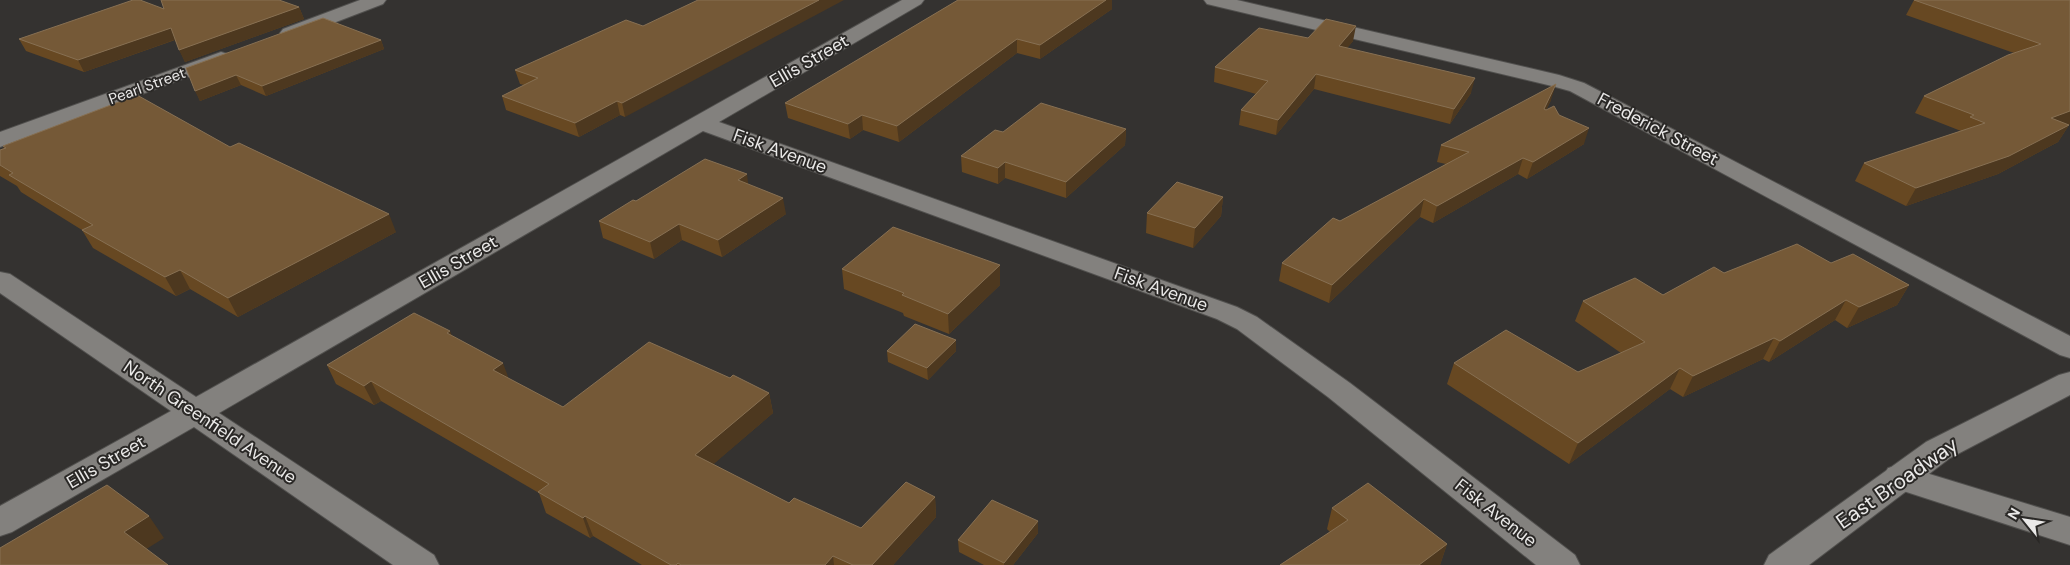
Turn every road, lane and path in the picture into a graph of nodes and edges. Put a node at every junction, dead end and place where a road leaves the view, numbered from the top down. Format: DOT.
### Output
graph roads {
  1 [pos="377,0"];
  2 [pos="915,0"];
  3 [pos="1222,1"];
  4 [pos="276,38"];
  5 [pos="239,51"];
  6 [pos="700,123"];
  7 [pos="0,140"];
  8 [pos="0,280"];
  9 [pos="2070,348"];
  10 [pos="2070,382"];
  11 [pos="194,411"];
  12 [pos="1900,477"];
  13 [pos="0,522"];
  14 [pos="2070,531"];
  15 [pos="420,565"];
  16 [pos="1562,565"];
  17 [pos="1782,565"];
  1 -- 4 [label="street"];
  2 -- 6 [label="street, Ellis Street"];
  3 -- 9 [label="street, Frederick Street"];
  5 -- 7 [label="street, Pearl Street"];
  6 -- 11 [label="street, Ellis Street"];
  6 -- 16 [label="street, Fisk Avenue"];
  8 -- 11 [label="street, North Greenfield Avenue"];
  10 -- 12 [label="street, East Broadway"];
  11 -- 13 [label="street, Ellis Street"];
  11 -- 15 [label="street, North Greenfield Avenue"];
  12 -- 14 [label="street"];
  12 -- 17 [label="street, East Broadway"];
}
